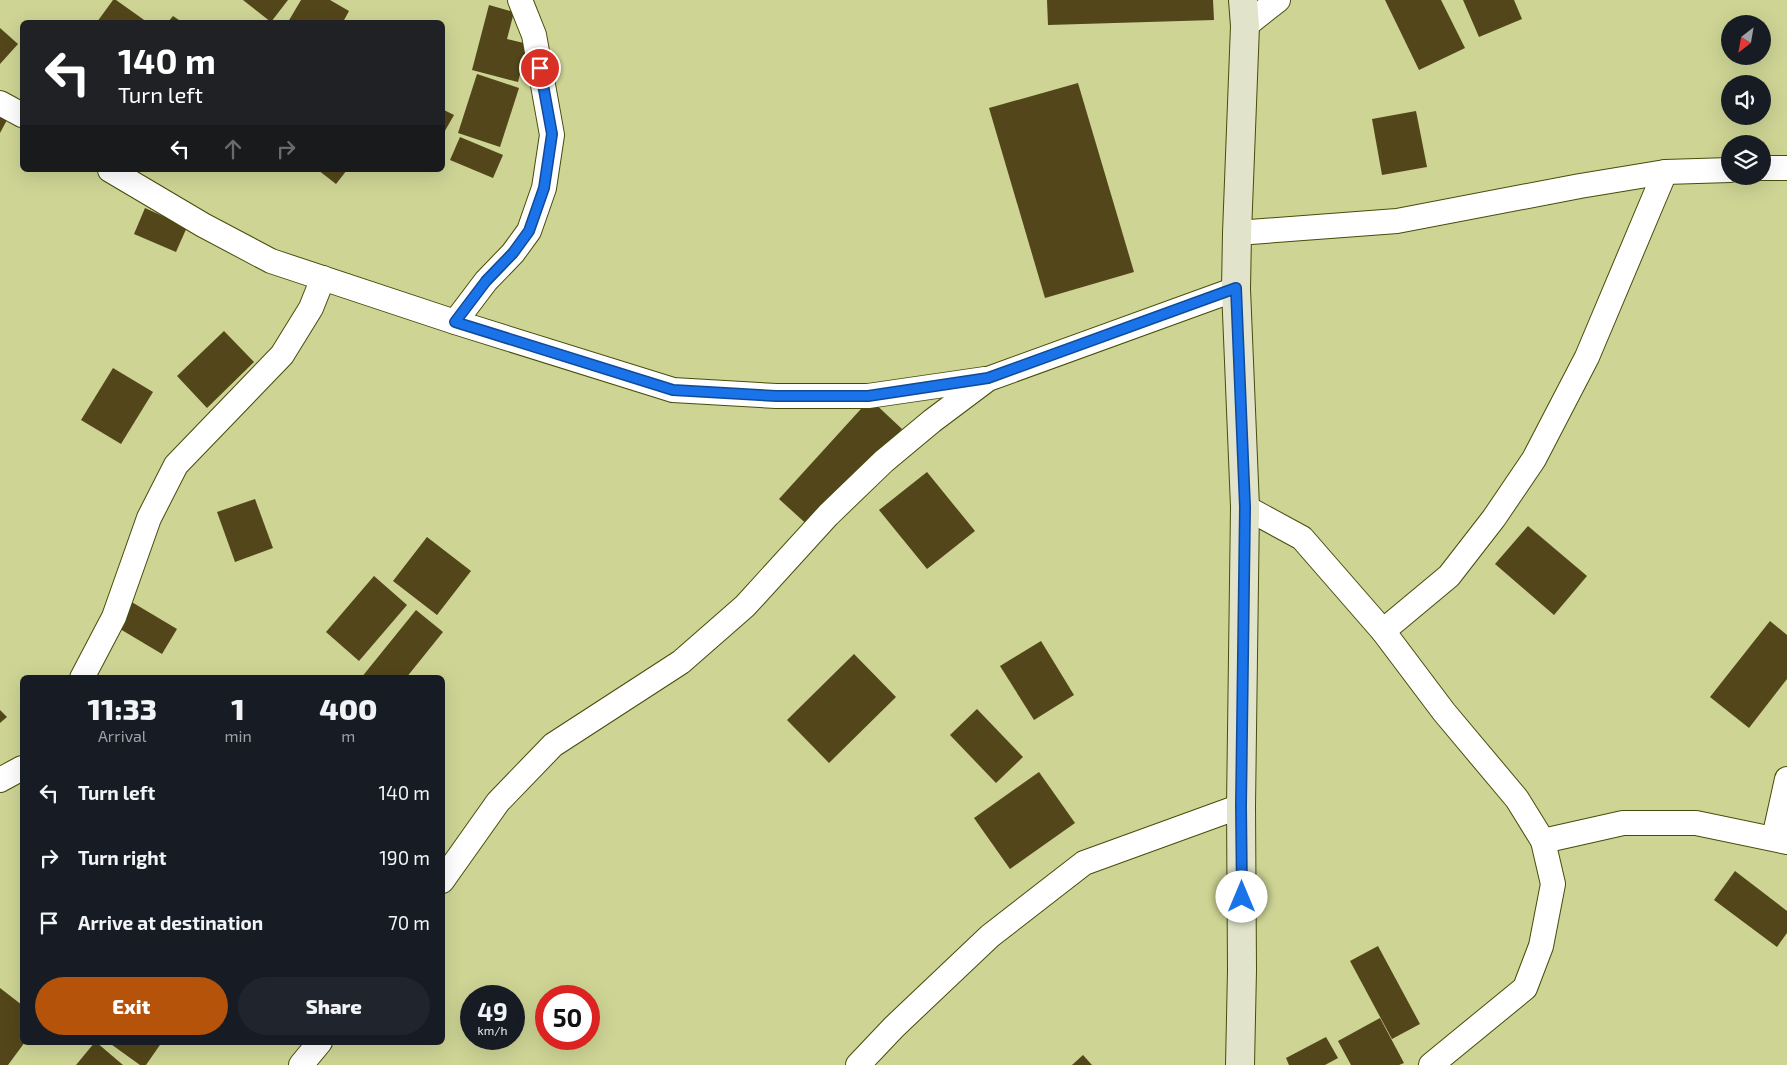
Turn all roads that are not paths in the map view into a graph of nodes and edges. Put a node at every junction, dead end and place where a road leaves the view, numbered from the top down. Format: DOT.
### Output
graph roads {
  1 [pos="520,0"];
  2 [pos="1278,0"];
  3 [pos="1244,13"];
  4 [pos="0,103"];
  5 [pos="20,114"];
  6 [pos="1771,168"];
  7 [pos="1787,168"];
  8 [pos="1721,170"];
  9 [pos="113,172"];
  10 [pos="1665,172"];
  11 [pos="1236,233"];
  12 [pos="323,278"];
  13 [pos="1236,288"];
  14 [pos="455,322"];
  15 [pos="988,378"];
  16 [pos="1245,507"];
  17 [pos="1383,631"];
  18 [pos="84,675"];
  19 [pos="20,769"];
  20 [pos="1787,779"];
  21 [pos="0,780"];
  22 [pos="1241,806"];
  23 [pos="1781,840"];
  24 [pos="1543,841"];
  25 [pos="445,877"];
  26 [pos="318,1045"];
  27 [pos="301,1065"];
  28 [pos="858,1065"];
  29 [pos="1240,1065"];
  30 [pos="1431,1065"];
  1 -- 14 [label="street"];
  2 -- 3 [label="street"];
  3 -- 11 [label="main road"];
  4 -- 5 [label="street"];
  6 -- 7 [label="street"];
  8 -- 10 [label="street"];
  9 -- 12 [label="street"];
  10 -- 11 [label="street"];
  10 -- 17 [label="street"];
  11 -- 13 [label="main road"];
  12 -- 14 [label="street"];
  12 -- 18 [label="street"];
  13 -- 15 [label="street"];
  13 -- 16 [label="main road"];
  14 -- 15 [label="street"];
  15 -- 25 [label="street"];
  16 -- 17 [label="street"];
  16 -- 22 [label="main road"];
  17 -- 24 [label="street"];
  19 -- 21 [label="street"];
  20 -- 23 [label="street"];
  22 -- 28 [label="street"];
  22 -- 29 [label="main road"];
  23 -- 24 [label="street"];
  24 -- 30 [label="street"];
  26 -- 27 [label="street"];
}
